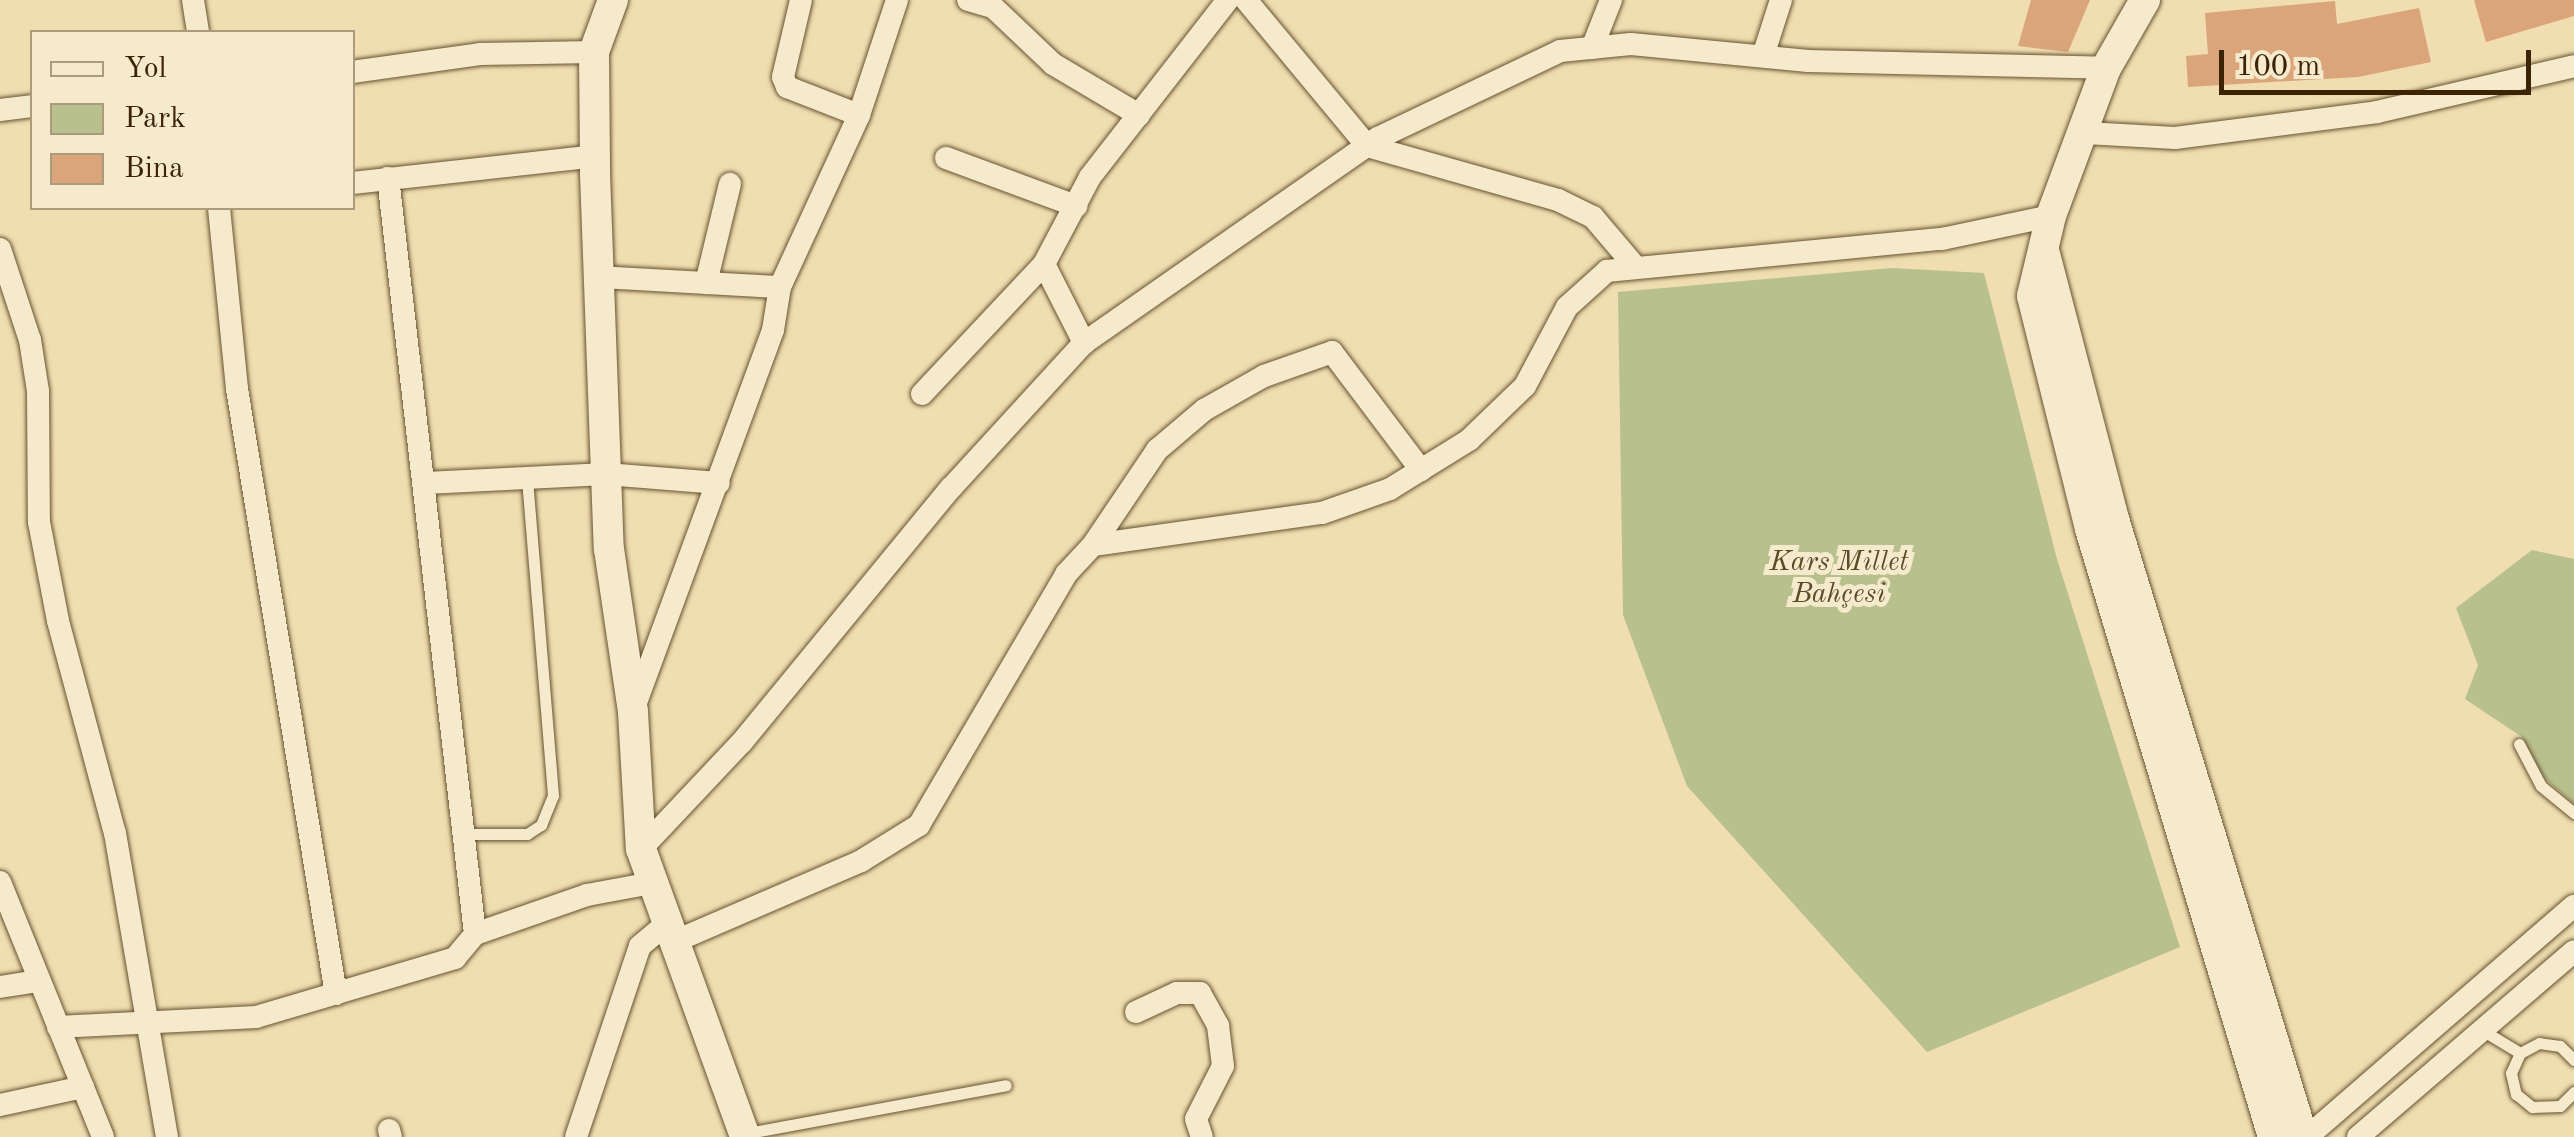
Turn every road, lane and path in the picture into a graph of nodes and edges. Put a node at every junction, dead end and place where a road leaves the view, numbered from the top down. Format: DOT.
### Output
graph roads {
  1 [pos="193,0"];
  2 [pos="614,0"];
  3 [pos="801,0"];
  4 [pos="898,0"];
  5 [pos="968,0"];
  6 [pos="1228,0"];
  7 [pos="1246,0"];
  8 [pos="1611,0"];
  9 [pos="1781,0"];
  10 [pos="2144,0"];
  11 [pos="198,30"];
  12 [pos="1592,48"];
  13 [pos="594,52"];
  14 [pos="1763,56"];
  15 [pos="2574,66"];
  16 [pos="2106,68"];
  17 [pos="355,72"];
  18 [pos="30,106"];
  19 [pos="0,110"];
  20 [pos="859,115"];
  21 [pos="1138,115"];
  22 [pos="2086,133"];
  23 [pos="1367,146"];
  24 [pos="595,156"];
  25 [pos="946,158"];
  26 [pos="388,178"];
  27 [pos="355,183"];
  28 [pos="730,184"];
  29 [pos="1076,206"];
  30 [pos="219,210"];
  31 [pos="2051,216"];
  32 [pos="0,249"];
  33 [pos="2045,254"];
  34 [pos="1044,264"];
  35 [pos="1633,264"];
  36 [pos="599,277"];
  37 [pos="706,283"];
  38 [pos="780,287"];
  39 [pos="1084,343"];
  40 [pos="922,394"];
  41 [pos="1421,470"];
  42 [pos="606,474"];
  43 [pos="527,478"];
  44 [pos="426,483"];
  45 [pos="718,483"];
  46 [pos="1093,545"];
  47 [pos="633,712"];
  48 [pos="2518,744"];
  49 [pos="2574,813"];
  50 [pos="462,834"];
  51 [pos="641,849"];
  52 [pos="0,882"];
  53 [pos="652,883"];
  54 [pos="2574,906"];
  55 [pos="476,934"];
  56 [pos="668,934"];
  57 [pos="2574,950"];
  58 [pos="39,981"];
  59 [pos="0,986"];
  60 [pos="336,994"];
  61 [pos="1136,1012"];
  62 [pos="152,1024"];
  63 [pos="58,1027"];
  64 [pos="2478,1028"];
  65 [pos="2520,1053"];
  66 [pos="2574,1060"];
  67 [pos="1006,1085"];
  68 [pos="83,1087"];
  69 [pos="2574,1092"];
  70 [pos="0,1105"];
  71 [pos="744,1135"];
  72 [pos="103,1137"];
  73 [pos="167,1137"];
  74 [pos="576,1137"];
  75 [pos="1202,1137"];
  76 [pos="2273,1137"];
  77 [pos="2305,1137"];
  78 [pos="2358,1137"];
  1 -- 11 [label="street"];
  2 -- 13 [label="street"];
  3 -- 20 [label="street"];
  4 -- 20 [label="street"];
  5 -- 21 [label="street"];
  6 -- 21 [label="street"];
  7 -- 23 [label="street"];
  8 -- 12 [label="street"];
  9 -- 14 [label="street"];
  10 -- 16 [label="street"];
  12 -- 14 [label="street"];
  12 -- 23 [label="street"];
  13 -- 17 [label="street"];
  13 -- 24 [label="street"];
  14 -- 16 [label="street"];
  15 -- 22 [label="street"];
  16 -- 22 [label="street"];
  18 -- 19 [label="street"];
  20 -- 38 [label="street"];
  21 -- 29 [label="street"];
  22 -- 31 [label="street"];
  23 -- 35 [label="street"];
  23 -- 39 [label="street"];
  24 -- 26 [label="street"];
  24 -- 36 [label="street"];
  25 -- 29 [label="street"];
  26 -- 27 [label="street"];
  26 -- 44 [label="street"];
  28 -- 37 [label="street"];
  29 -- 34 [label="street"];
  30 -- 60 [label="street"];
  31 -- 33 [label="street"];
  31 -- 35 [label="street"];
  32 -- 62 [label="street"];
  33 -- 76 [label="street"];
  33 -- 77 [label="street"];
  34 -- 39 [label="street"];
  34 -- 40 [label="street"];
  35 -- 41 [label="street"];
  36 -- 37 [label="street"];
  36 -- 42 [label="street"];
  37 -- 38 [label="street"];
  38 -- 45 [label="street"];
  39 -- 51 [label="street"];
  41 -- 46 [label="street"];
  41 -- 46 [label="street"];
  42 -- 43 [label="street"];
  42 -- 45 [label="street"];
  42 -- 47 [label="street"];
  43 -- 44 [label="street"];
  43 -- 50 [label="lane"];
  44 -- 50 [label="street"];
  45 -- 47 [label="street"];
  46 -- 56 [label="street"];
  47 -- 51 [label="street"];
  48 -- 49 [label="lane"];
  50 -- 55 [label="street"];
  51 -- 53 [label="street"];
  52 -- 58 [label="street"];
  53 -- 55 [label="street"];
  53 -- 56 [label="street"];
  54 -- 77 [label="street"];
  55 -- 60 [label="street"];
  56 -- 71 [label="street"];
  56 -- 74 [label="street"];
  57 -- 64 [label="street"];
  58 -- 59 [label="street"];
  58 -- 63 [label="street"];
  60 -- 62 [label="street"];
  61 -- 75 [label="street"];
  62 -- 63 [label="street"];
  62 -- 73 [label="street"];
  63 -- 68 [label="street"];
  64 -- 65 [label="lane"];
  64 -- 78 [label="street"];
  65 -- 66 [label="lane"];
  65 -- 69 [label="lane"];
  67 -- 71 [label="lane"];
  68 -- 70 [label="street"];
  68 -- 72 [label="street"];
}
